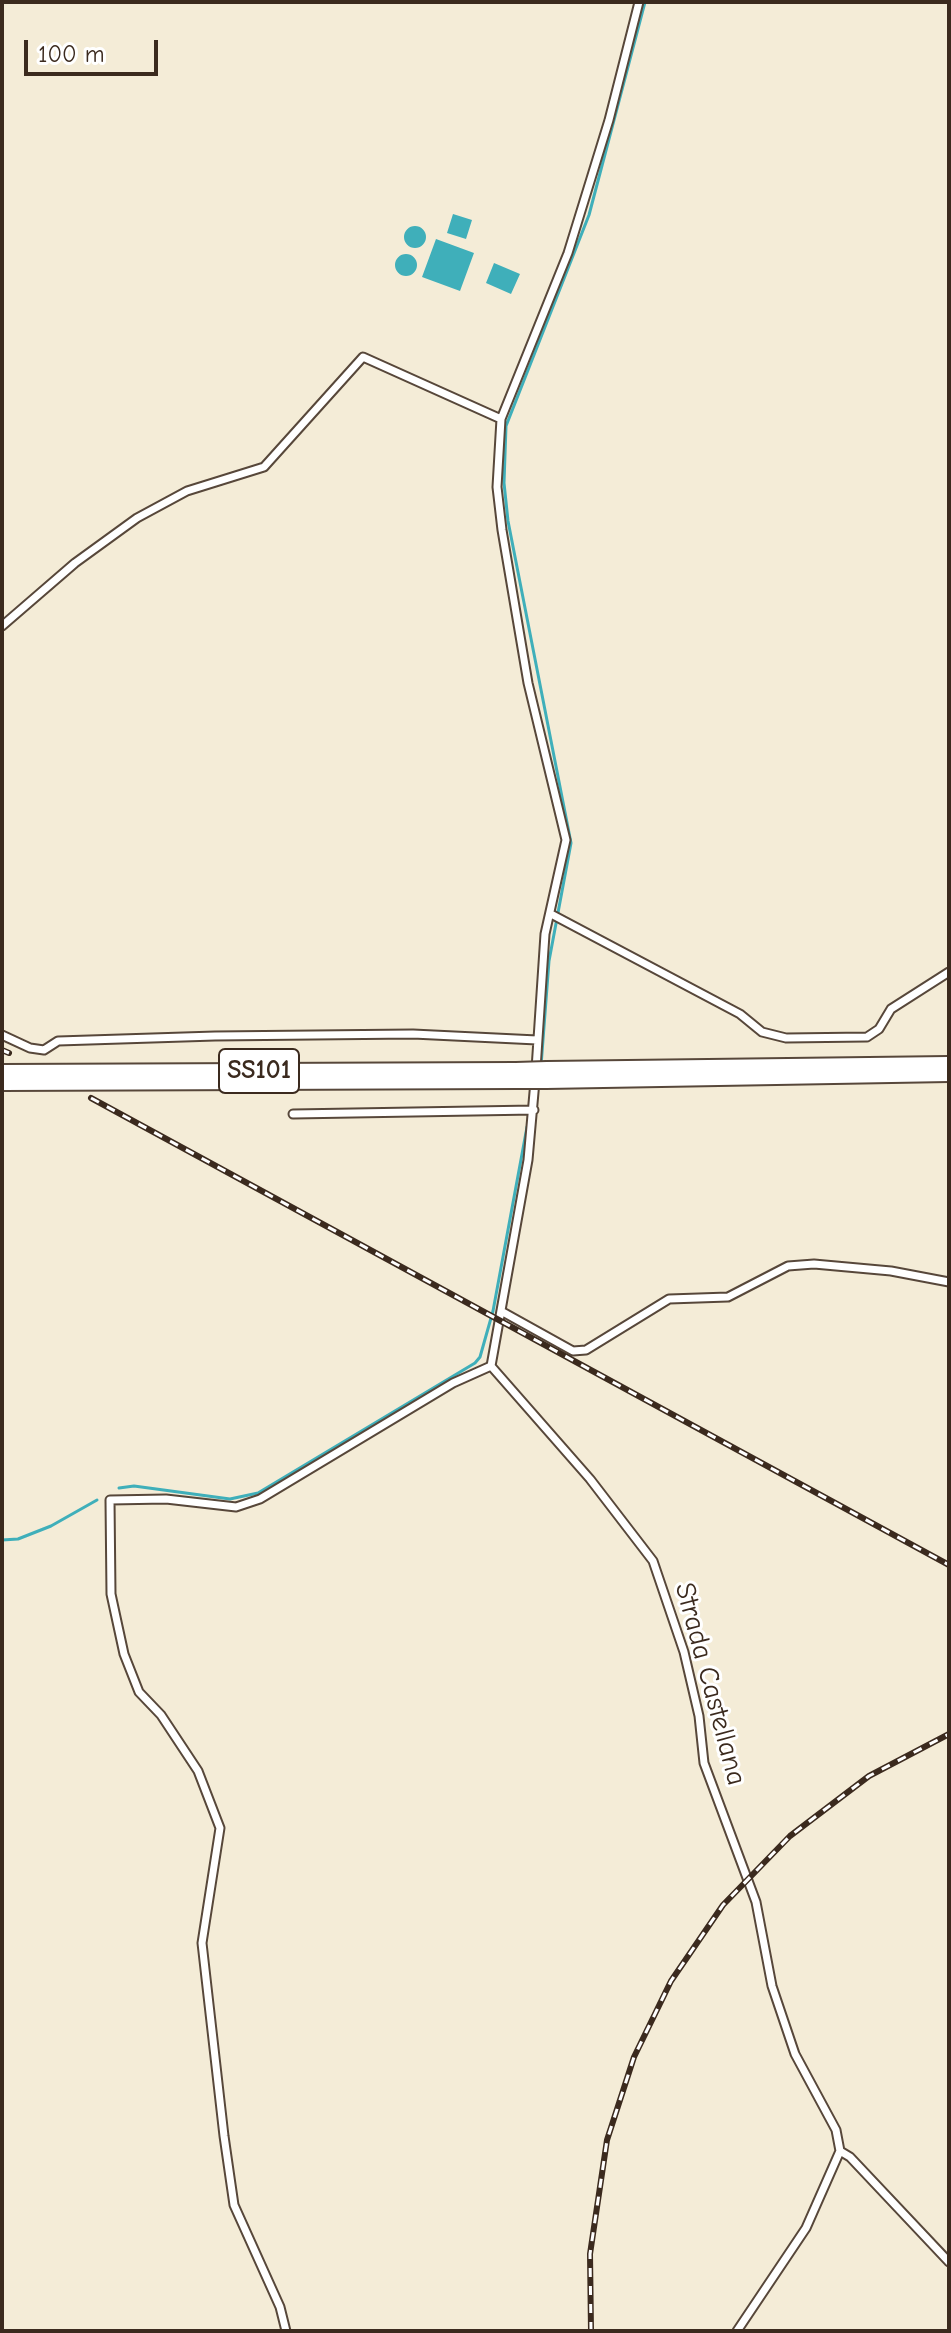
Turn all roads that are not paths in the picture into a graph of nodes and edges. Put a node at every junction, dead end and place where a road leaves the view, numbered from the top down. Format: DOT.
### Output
graph roads {
  1 [pos="639,2"];
  2 [pos="501,419"];
  3 [pos="2,626"];
  4 [pos="551,914"];
  5 [pos="949,972"];
  6 [pos="2,1035"];
  7 [pos="537,1040"];
  8 [pos="949,1064"];
  9 [pos="2,1072"];
  10 [pos="949,1074"];
  11 [pos="515,1075"];
  12 [pos="547,1075"];
  13 [pos="2,1083"];
  14 [pos="534,1110"];
  15 [pos="293,1114"];
  16 [pos="949,1282"];
  17 [pos="501,1311"];
  18 [pos="491,1366"];
  19 [pos="840,2151"];
  20 [pos="949,2262"];
  21 [pos="286,2331"];
  22 [pos="737,2331"];
  1 -- 2 [label="street"];
  2 -- 3 [label="street"];
  2 -- 4 [label="street"];
  4 -- 5 [label="street"];
  4 -- 7 [label="street"];
  6 -- 7 [label="street"];
  7 -- 14 [label="street"];
  8 -- 12 [label="highway, SS101"];
  9 -- 11 [label="highway, SS101"];
  10 -- 12 [label="highway, SS101"];
  11 -- 12 [label="highway, SS101, bridge"];
  11 -- 13 [label="highway, SS101"];
  14 -- 15 [label="street"];
  14 -- 17 [label="street"];
  16 -- 17 [label="street"];
  17 -- 18 [label="street"];
  18 -- 19 [label="street, Strada Castellana"];
  18 -- 21 [label="street"];
  19 -- 20 [label="street"];
  19 -- 22 [label="street"];
}
